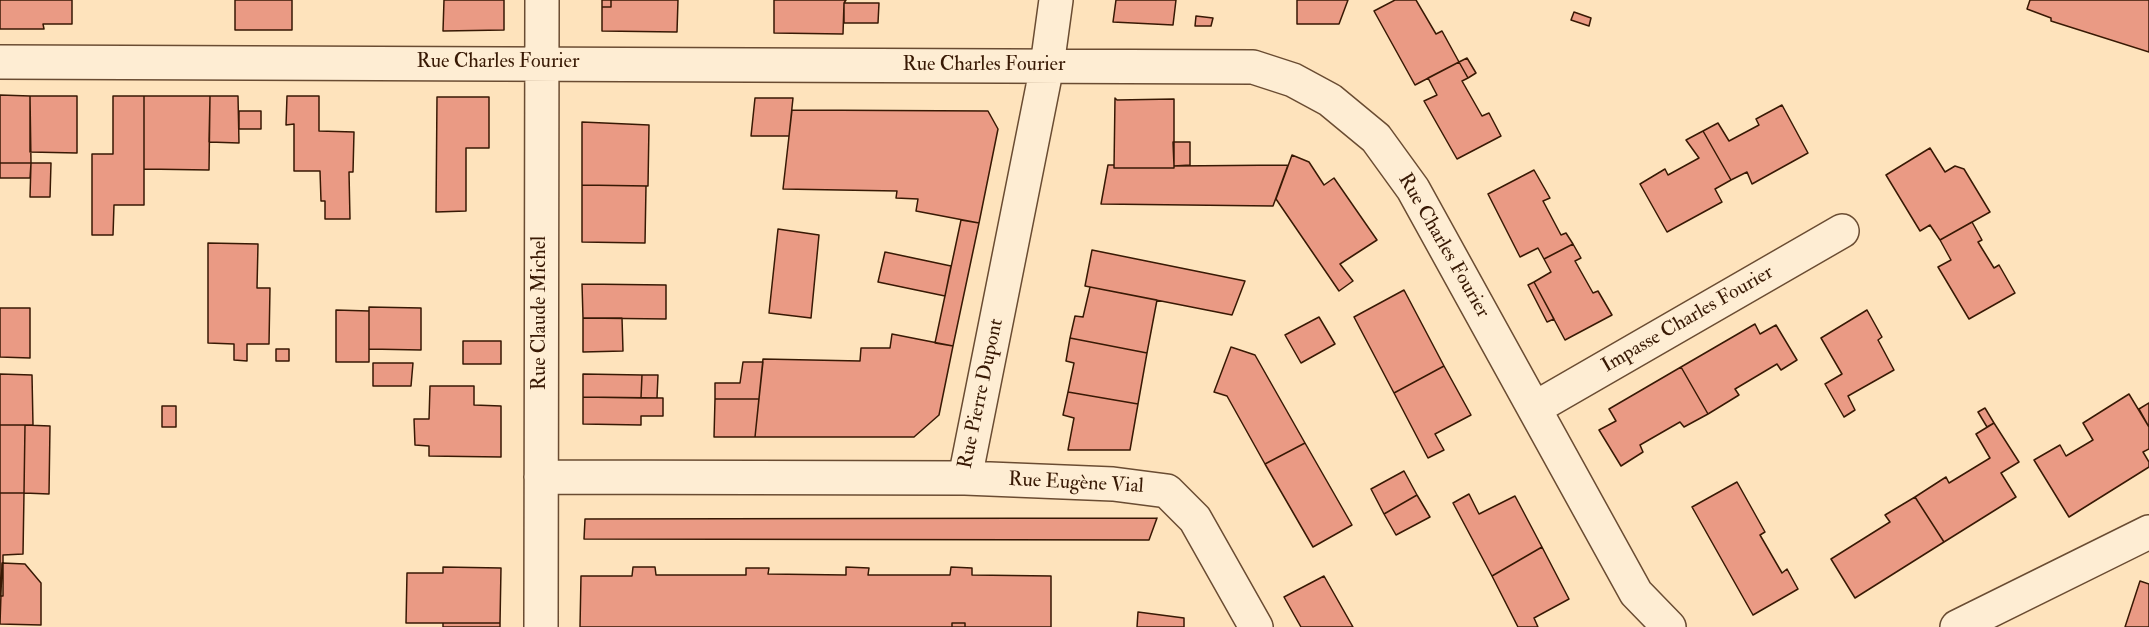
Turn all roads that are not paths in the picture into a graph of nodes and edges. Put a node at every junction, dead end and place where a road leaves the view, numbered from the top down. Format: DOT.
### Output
graph roads {
  1 [pos="542,0"];
  2 [pos="1056,0"];
  3 [pos="0,62"];
  4 [pos="542,63"];
  5 [pos="1047,66"];
  6 [pos="1842,231"];
  7 [pos="1535,408"];
  8 [pos="541,477"];
  9 [pos="965,478"];
  10 [pos="2149,532"];
  11 [pos="541,627"];
  12 [pos="1256,627"];
  13 [pos="1669,627"];
  14 [pos="1956,627"];
  1 -- 4 [label="street, Rue Claude Michel"];
  2 -- 5 [label="street, Rue Pierre Dupont"];
  3 -- 4 [label="street, Rue Charles Fourier"];
  4 -- 5 [label="street, Rue Charles Fourier"];
  4 -- 8 [label="street, Rue Claude Michel"];
  5 -- 7 [label="street, Rue Charles Fourier"];
  5 -- 9 [label="street, Rue Pierre Dupont"];
  6 -- 7 [label="street, Impasse Charles Fourier"];
  7 -- 13 [label="street, Rue Charles Fourier"];
  8 -- 9 [label="street, Rue Pierre Dupont"];
  8 -- 11 [label="street, Rue Claude Michel"];
  9 -- 12 [label="street, Rue Eugène Vial"];
  10 -- 14 [label="street"];
}
